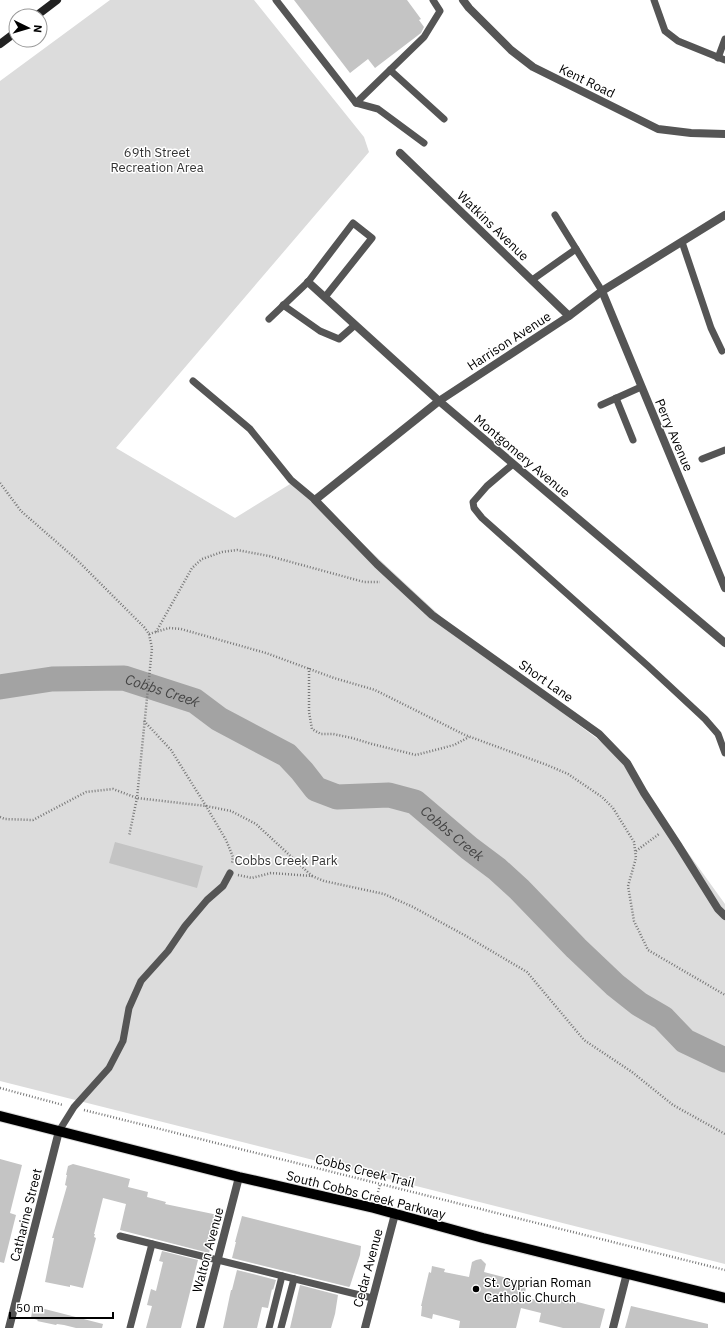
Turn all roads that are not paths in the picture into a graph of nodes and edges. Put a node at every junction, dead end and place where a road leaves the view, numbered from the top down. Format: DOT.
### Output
graph roads {
  1 [pos="57,0"];
  2 [pos="276,0"];
  3 [pos="433,0"];
  4 [pos="463,0"];
  5 [pos="654,0"];
  6 [pos="46,8"];
  7 [pos="725,39"];
  8 [pos="718,58"];
  9 [pos="725,60"];
  10 [pos="390,70"];
  11 [pos="356,103"];
  12 [pos="444,119"];
  13 [pos="725,134"];
  14 [pos="424,143"];
  15 [pos="400,153"];
  16 [pos="555,215"];
  17 [pos="725,215"];
  18 [pos="682,242"];
  19 [pos="576,249"];
  20 [pos="532,280"];
  21 [pos="308,282"];
  22 [pos="602,291"];
  23 [pos="325,297"];
  24 [pos="283,305"];
  25 [pos="569,316"];
  26 [pos="269,319"];
  27 [pos="355,325"];
  28 [pos="722,351"];
  29 [pos="193,381"];
  30 [pos="640,387"];
  31 [pos="616,398"];
  32 [pos="439,401"];
  33 [pos="601,406"];
  34 [pos="633,440"];
  35 [pos="725,450"];
  36 [pos="702,459"];
  37 [pos="514,464"];
  38 [pos="315,500"];
  39 [pos="725,588"];
  40 [pos="725,643"];
  41 [pos="725,753"];
  42 [pos="230,873"];
  43 [pos="725,916"];
  44 [pos="0,1116"];
  45 [pos="59,1131"];
  46 [pos="239,1177"];
  47 [pos="395,1214"];
  48 [pos="120,1236"];
  49 [pos="152,1244"];
  50 [pos="217,1261"];
  51 [pos="627,1273"];
  52 [pos="282,1276"];
  53 [pos="294,1279"];
  54 [pos="372,1298"];
  55 [pos="725,1298"];
  56 [pos="10,1328"];
  57 [pos="130,1328"];
  58 [pos="200,1328"];
  59 [pos="269,1328"];
  60 [pos="281,1328"];
  61 [pos="365,1328"];
  62 [pos="613,1328"];
  1 -- 6 [label="main road"];
  2 -- 11 [label="lane"];
  3 -- 10 [label="lane"];
  4 -- 13 [label="street, Kent Road"];
  5 -- 8 [label="lane"];
  7 -- 8 [label="lane"];
  8 -- 9 [label="lane"];
  10 -- 11 [label="lane"];
  10 -- 12 [label="lane"];
  11 -- 14 [label="lane"];
  15 -- 20 [label="street, Watkins Avenue"];
  16 -- 19 [label="lane"];
  17 -- 18 [label="street, Harrison Avenue"];
  18 -- 22 [label="street, Harrison Avenue"];
  18 -- 28 [label="lane"];
  19 -- 20 [label="lane"];
  19 -- 22 [label="lane"];
  20 -- 25 [label="street, Watkins Avenue"];
  21 -- 23 [label="street, Montgomery Avenue"];
  21 -- 23 [label="lane"];
  21 -- 24 [label="lane"];
  22 -- 25 [label="street, Harrison Avenue"];
  22 -- 30 [label="street, Perry Avenue"];
  23 -- 27 [label="street, Montgomery Avenue"];
  24 -- 26 [label="lane"];
  24 -- 27 [label="lane"];
  25 -- 32 [label="street, Harrison Avenue"];
  27 -- 32 [label="street, Montgomery Avenue"];
  29 -- 38 [label="lane"];
  30 -- 31 [label="lane"];
  30 -- 39 [label="street, Perry Avenue"];
  31 -- 33 [label="lane"];
  31 -- 34 [label="lane"];
  32 -- 37 [label="street, Montgomery Avenue"];
  32 -- 38 [label="street, Harrison Avenue"];
  35 -- 36 [label="lane"];
  37 -- 40 [label="street, Montgomery Avenue"];
  37 -- 41 [label="lane"];
  38 -- 43 [label="street, Short Lane"];
  42 -- 45 [label="lane"];
  44 -- 45 [label="main road, South Cobbs Creek Parkway"];
  45 -- 46 [label="main road, South Cobbs Creek Parkway"];
  45 -- 56 [label="street, Catharine Street"];
  46 -- 47 [label="main road, South Cobbs Creek Parkway"];
  46 -- 50 [label="street, Walton Avenue"];
  47 -- 51 [label="main road, South Cobbs Creek Parkway"];
  47 -- 54 [label="street, Cedar Avenue"];
  48 -- 49 [label="lane"];
  49 -- 50 [label="lane"];
  49 -- 57 [label="lane"];
  50 -- 52 [label="lane"];
  50 -- 58 [label="street, Walton Avenue"];
  51 -- 55 [label="main road, South Cobbs Creek Parkway"];
  51 -- 62 [label="street"];
  52 -- 53 [label="lane"];
  52 -- 59 [label="lane"];
  53 -- 54 [label="lane"];
  53 -- 60 [label="lane"];
  54 -- 61 [label="street, Cedar Avenue"];
}
